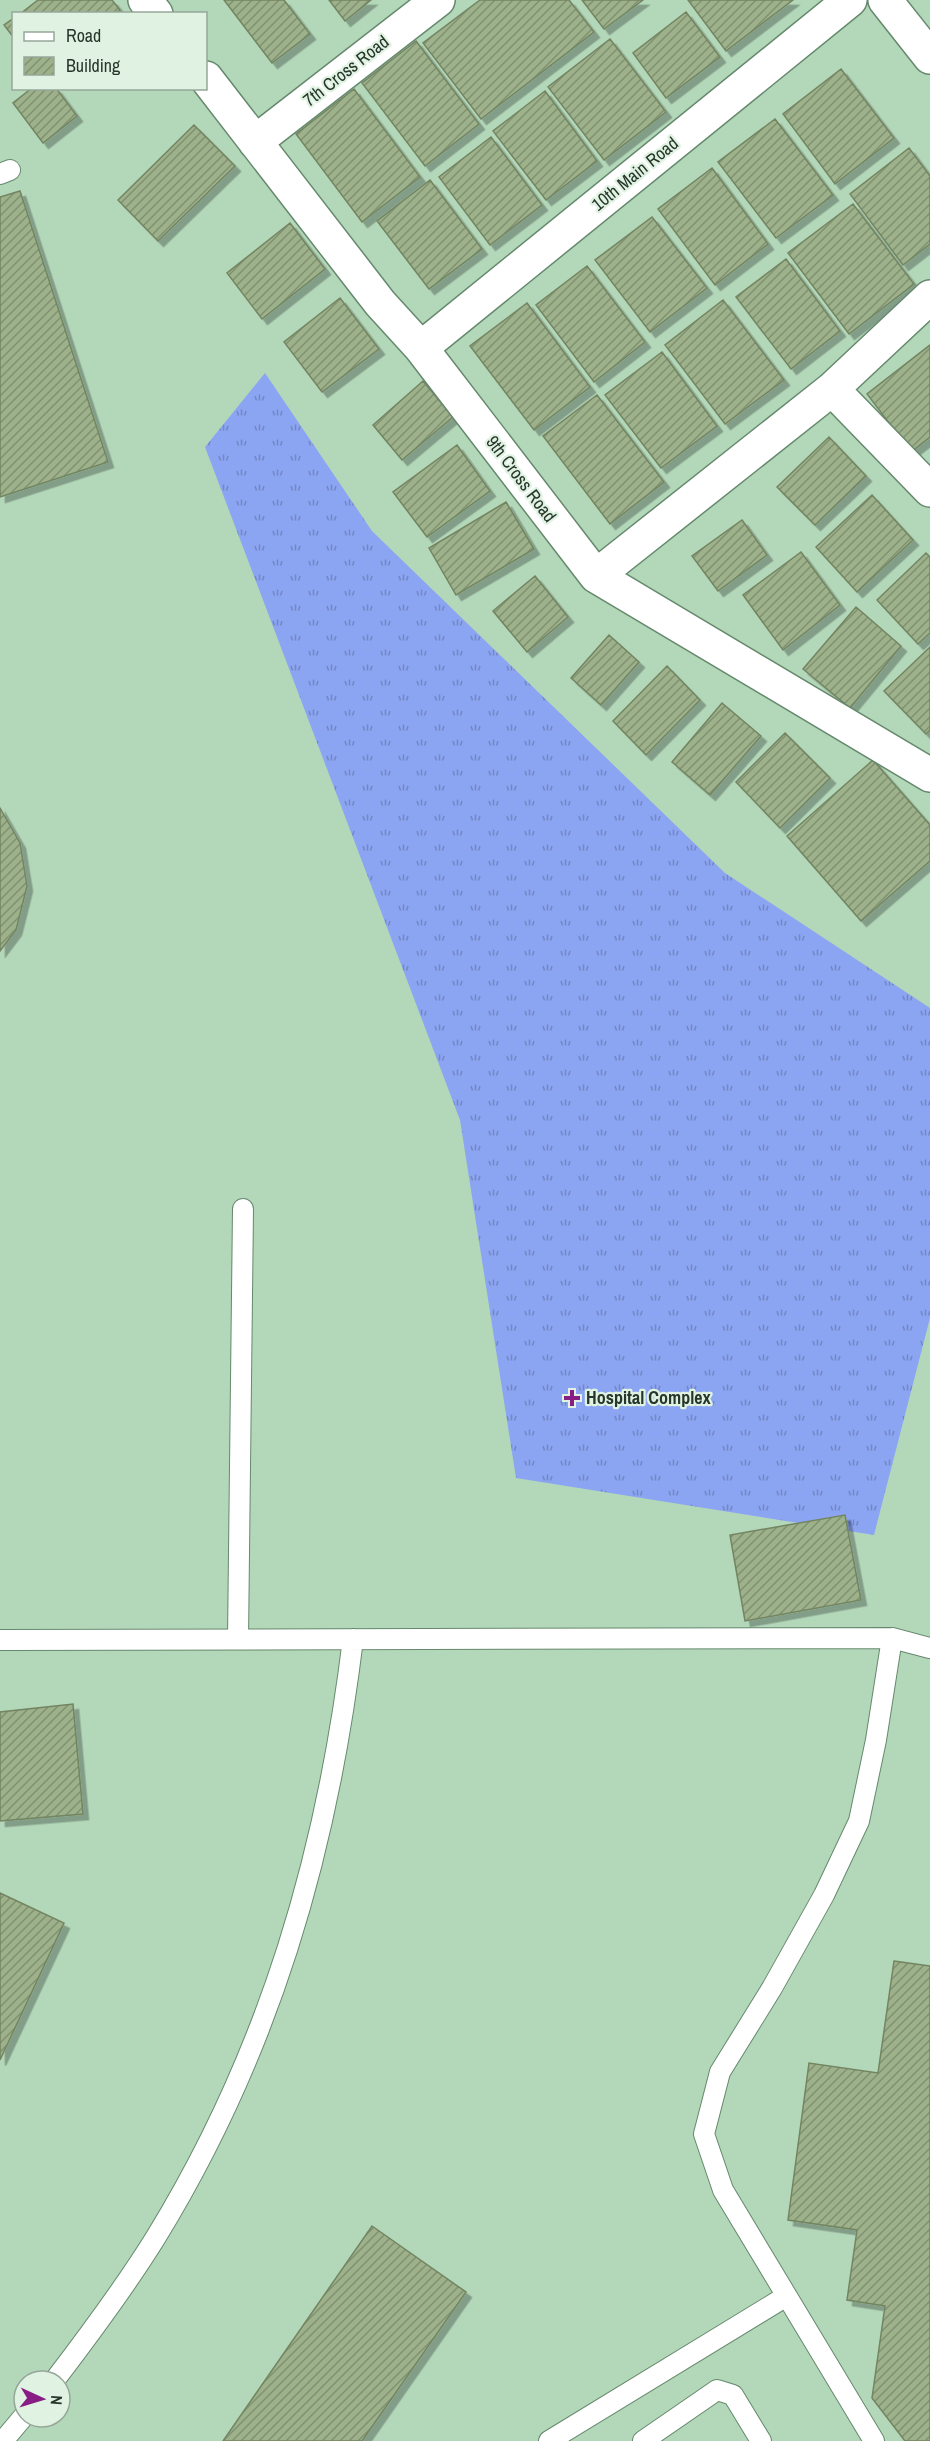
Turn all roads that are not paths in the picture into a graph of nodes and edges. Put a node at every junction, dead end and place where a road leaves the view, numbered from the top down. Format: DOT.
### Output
graph roads {
  1 [pos="145,0"];
  2 [pos="438,0"];
  3 [pos="850,0"];
  4 [pos="885,0"];
  5 [pos="154,12"];
  6 [pos="930,57"];
  7 [pos="207,79"];
  8 [pos="255,142"];
  9 [pos="930,297"];
  10 [pos="421,348"];
  11 [pos="832,390"];
  12 [pos="930,490"];
  13 [pos="596,576"];
  14 [pos="930,775"];
  15 [pos="243,1209"];
  16 [pos="892,1638"];
  17 [pos="238,1639"];
  18 [pos="353,1639"];
  19 [pos="0,1640"];
  20 [pos="930,1648"];
  21 [pos="785,2297"];
  22 [pos="63,2369"];
  23 [pos="13,2429"];
  24 [pos="3,2441"];
  25 [pos="549,2441"];
  26 [pos="643,2441"];
  27 [pos="761,2441"];
  28 [pos="874,2441"];
  1 -- 5 [label="street"];
  2 -- 8 [label="street, 7th Cross Road"];
  3 -- 10 [label="street, 10th Main Road"];
  4 -- 6 [label="street"];
  7 -- 8 [label="street, 9th Cross Road"];
  8 -- 10 [label="street, 9th Cross Road"];
  9 -- 11 [label="street"];
  10 -- 13 [label="street, 9th Cross Road"];
  11 -- 12 [label="street"];
  11 -- 13 [label="street"];
  13 -- 14 [label="street, 9th Cross Road"];
  15 -- 17 [label="lane"];
  16 -- 18 [label="lane"];
  16 -- 20 [label="lane"];
  16 -- 21 [label="lane"];
  17 -- 18 [label="lane"];
  17 -- 19 [label="lane"];
  18 -- 22 [label="lane"];
  21 -- 25 [label="lane"];
  21 -- 28 [label="lane"];
  23 -- 24 [label="lane"];
  26 -- 27 [label="lane"];
}
